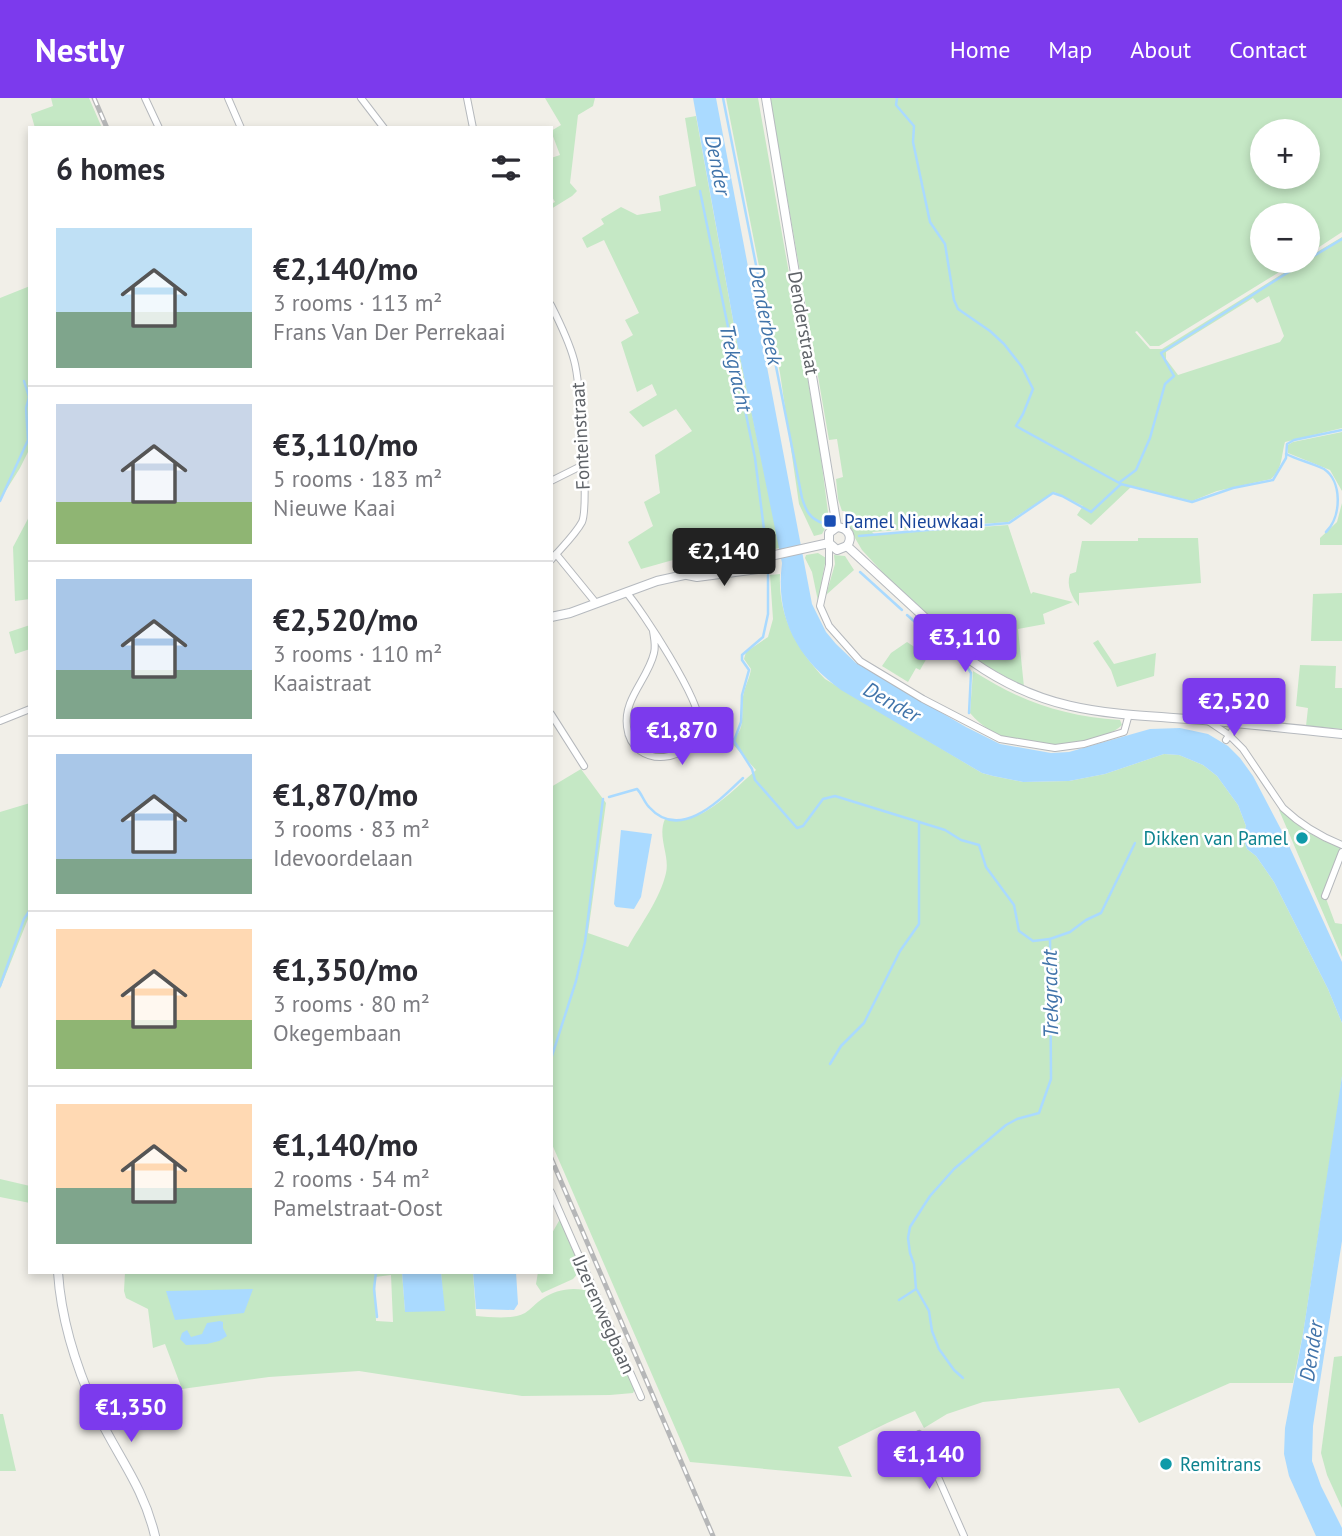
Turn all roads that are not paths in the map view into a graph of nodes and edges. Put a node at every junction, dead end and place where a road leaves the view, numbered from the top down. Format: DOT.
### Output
graph roads {
  1 [pos="145,98"];
  2 [pos="228,98"];
  3 [pos="361,98"];
  4 [pos="467,98"];
  5 [pos="766,98"];
  6 [pos="158,126"];
  7 [pos="241,126"];
  8 [pos="382,126"];
  9 [pos="473,126"];
  10 [pos="553,310"];
  11 [pos="583,465"];
  12 [pos="553,480"];
  13 [pos="837,527"];
  14 [pos="828,543"];
  15 [pos="847,546"];
  16 [pos="554,557"];
  17 [pos="765,569"];
  18 [pos="685,575"];
  19 [pos="636,589"];
  20 [pos="626,592"];
  21 [pos="596,603"];
  22 [pos="641,610"];
  23 [pos="553,617"];
  24 [pos="653,631"];
  25 [pos="28,710"];
  26 [pos="1129,714"];
  27 [pos="553,717"];
  28 [pos="0,720"];
  29 [pos="1208,721"];
  30 [pos="1237,724"];
  31 [pos="1342,734"];
  32 [pos="1227,737"];
  33 [pos="584,766"];
  34 [pos="1342,845"];
  35 [pos="1342,852"];
  36 [pos="1325,896"];
  37 [pos="553,1197"];
  38 [pos="58,1274"];
  39 [pos="641,1397"];
  40 [pos="919,1434"];
  41 [pos="155,1536"];
  42 [pos="964,1536"];
  1 -- 6 [label="street"];
  2 -- 7 [label="street"];
  3 -- 8 [label="street"];
  4 -- 9 [label="street"];
  5 -- 13 [label="main road, Denderstraat"];
  10 -- 11 [label="street, Fonteinstraat"];
  11 -- 12 [label="street"];
  11 -- 16 [label="street, Fonteinstraat"];
  13 -- 14 [label="main road"];
  13 -- 15 [label="main road"];
  14 -- 15 [label="main road"];
  14 -- 18 [label="main road"];
  14 -- 26 [label="street"];
  15 -- 26 [label="main road"];
  16 -- 21 [label="street"];
  17 -- 18 [label="street"];
  18 -- 19 [label="main road"];
  19 -- 20 [label="main road"];
  19 -- 22 [label="street"];
  20 -- 21 [label="main road"];
  20 -- 22 [label="street"];
  21 -- 23 [label="main road"];
  22 -- 24 [label="street"];
  24 -- 24 [label="street"];
  25 -- 28 [label="street"];
  26 -- 29 [label="main road"];
  27 -- 33 [label="street"];
  29 -- 30 [label="main road"];
  29 -- 32 [label="street"];
  30 -- 31 [label="main road"];
  30 -- 32 [label="street"];
  32 -- 34 [label="street"];
  35 -- 36 [label="street"];
  37 -- 39 [label="street, IJzerenwegbaan"];
  38 -- 41 [label="main road"];
  40 -- 42 [label="street"];
}
